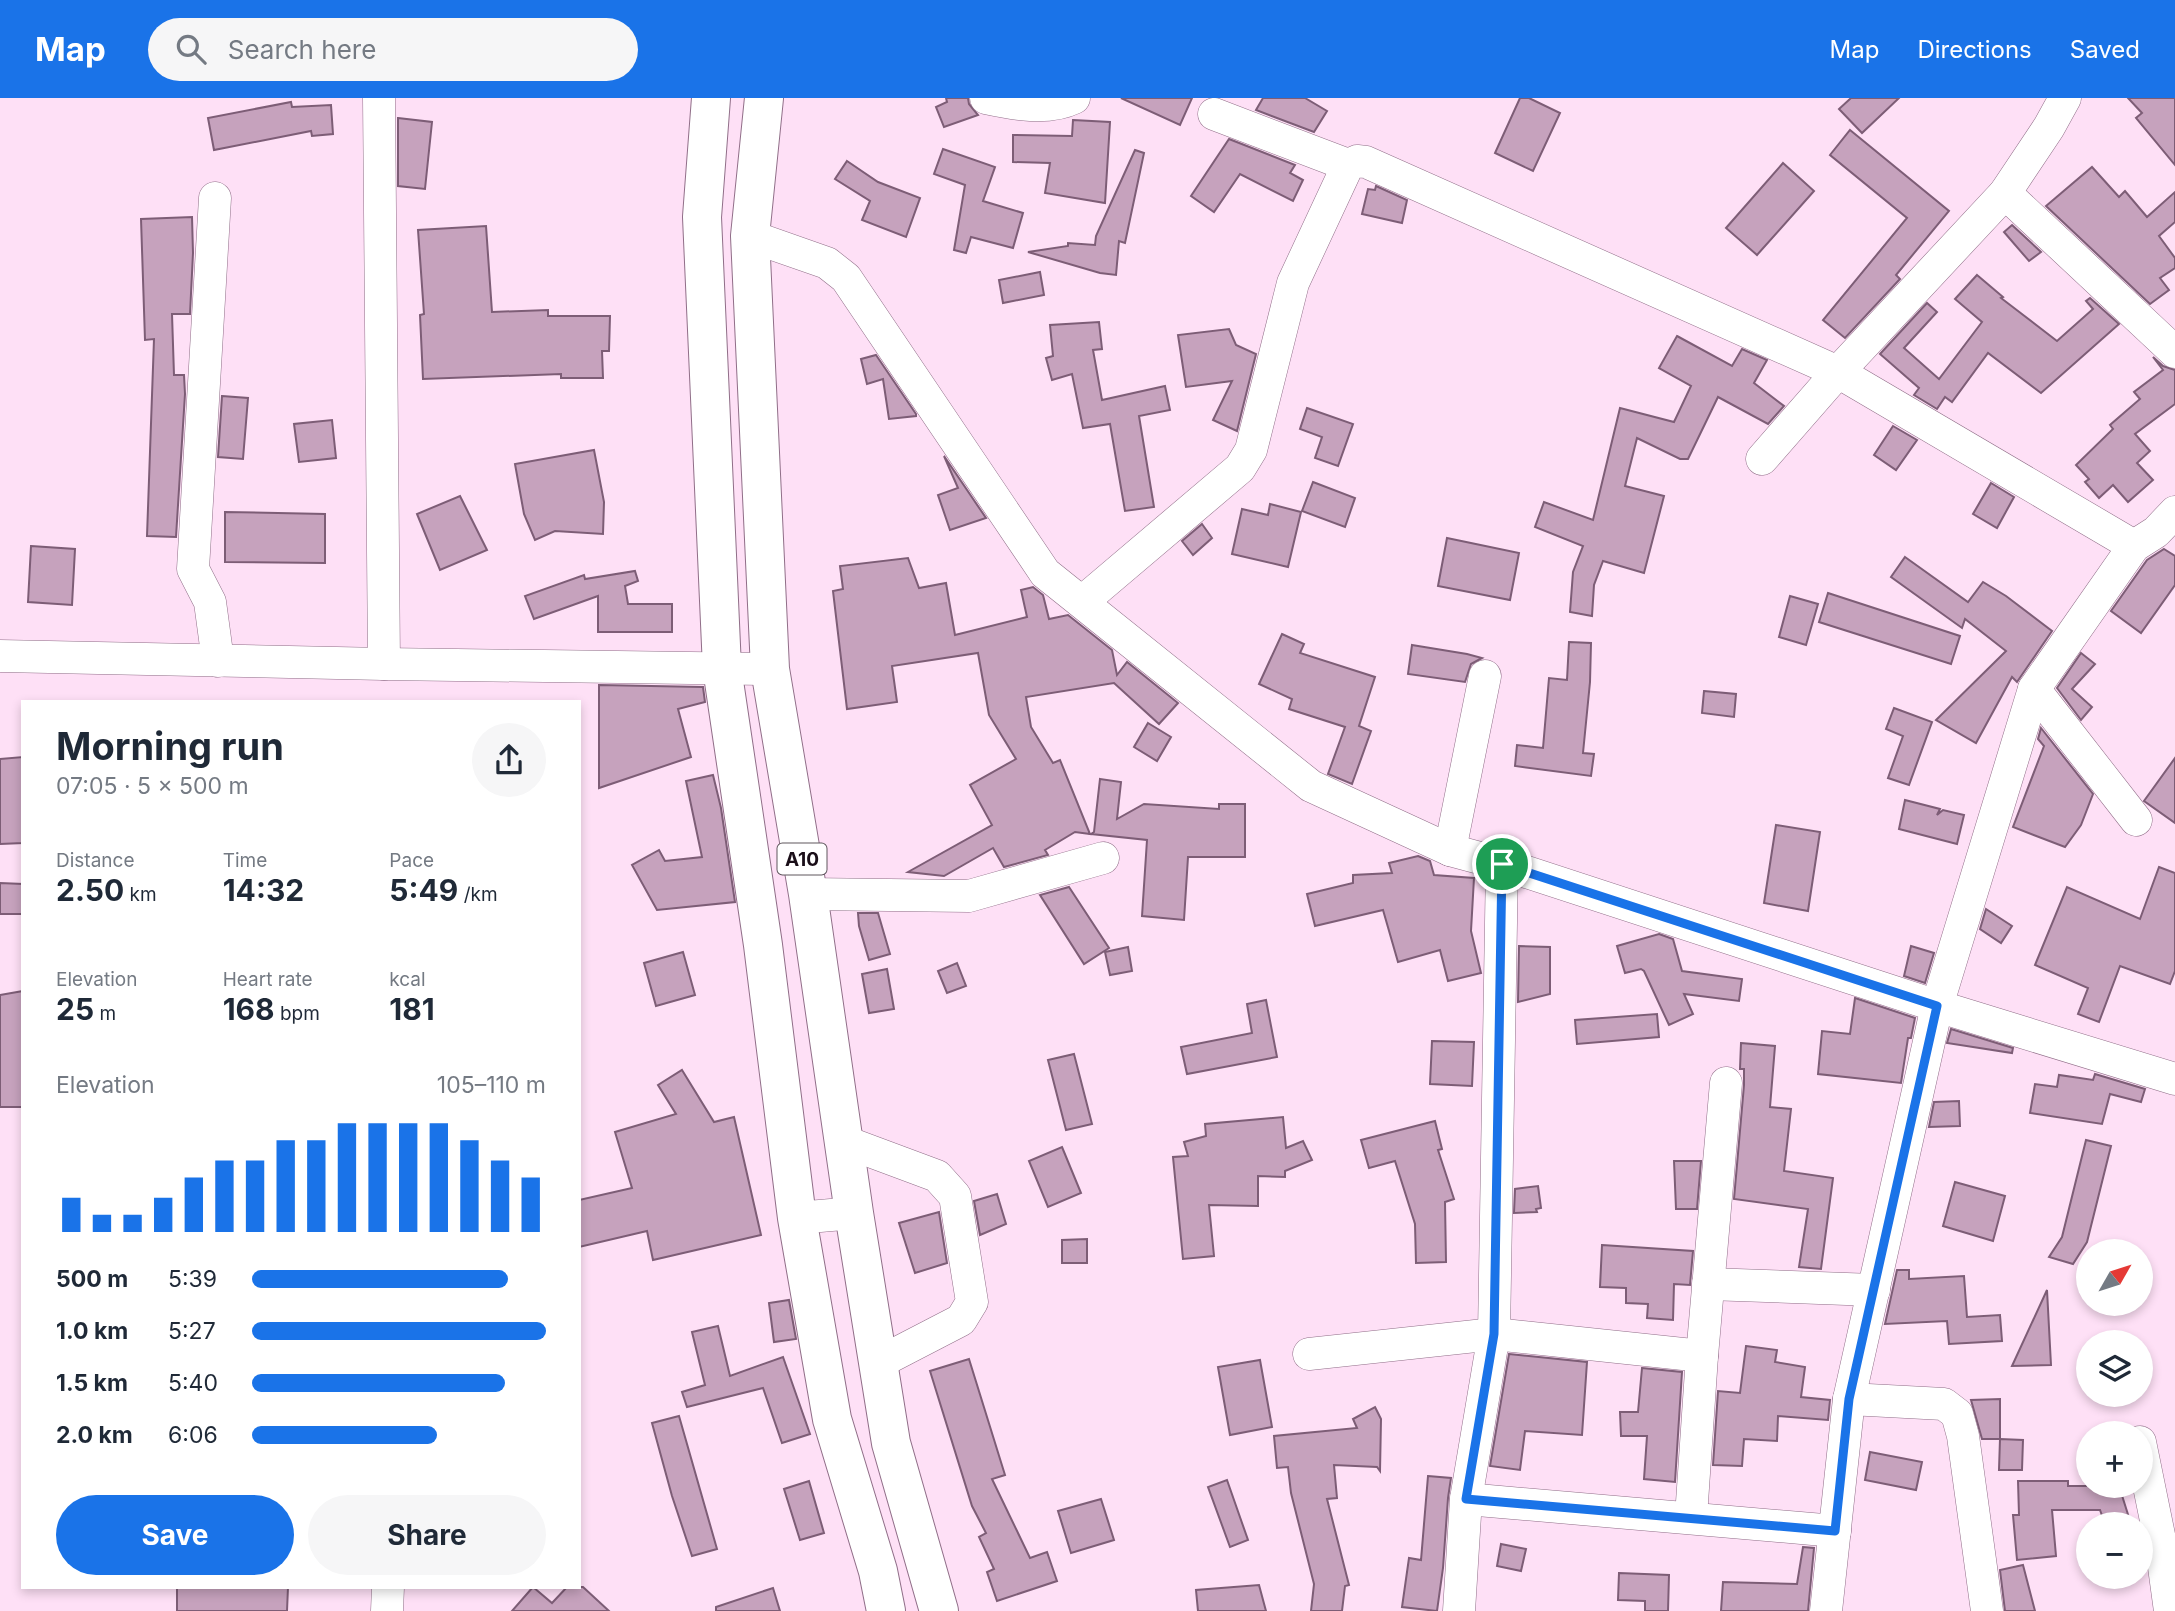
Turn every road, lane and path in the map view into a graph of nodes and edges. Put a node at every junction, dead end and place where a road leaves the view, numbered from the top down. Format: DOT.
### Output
graph roads {
  1 [pos="379,98"];
  2 [pos="711,98"];
  3 [pos="764,98"];
  4 [pos="986,98"];
  5 [pos="1073,98"];
  6 [pos="2065,98"];
  7 [pos="1214,114"];
  8 [pos="1349,165"];
  9 [pos="2005,193"];
  10 [pos="215,198"];
  11 [pos="750,236"];
  12 [pos="2175,352"];
  13 [pos="1838,372"];
  14 [pos="1762,459"];
  15 [pos="2160,534"];
  16 [pos="1082,602"];
  17 [pos="0,656"];
  18 [pos="218,661"];
  19 [pos="384,664"];
  20 [pos="722,668"];
  21 [pos="770,669"];
  22 [pos="1485,676"];
  23 [pos="2034,689"];
  24 [pos="2136,820"];
  25 [pos="1450,850"];
  26 [pos="1104,858"];
  27 [pos="1502,864"];
  28 [pos="808,894"];
  29 [pos="1937,1006"];
  30 [pos="2175,1079"];
  31 [pos="1726,1083"];
  32 [pos="844,1141"];
  33 [pos="853,1213"];
  34 [pos="797,1218"];
  35 [pos="1708,1284"];
  36 [pos="1874,1290"];
  37 [pos="1494,1334"];
  38 [pos="1309,1354"];
  39 [pos="1702,1356"];
  40 [pos="878,1363"];
  41 [pos="1849,1399"];
  42 [pos="2152,1498"];
  43 [pos="1466,1499"];
  44 [pos="1691,1517"];
  45 [pos="1835,1531"];
  46 [pos="388,1589"];
  47 [pos="387,1611"];
  48 [pos="886,1611"];
  49 [pos="939,1611"];
  50 [pos="1459,1611"];
  51 [pos="1826,1611"];
  52 [pos="1987,1611"];
  53 [pos="2170,1611"];
  1 -- 19 [label="street"];
  2 -- 20 [label="highway, A10"];
  3 -- 11 [label="highway, A10"];
  4 -- 5 [label="street"];
  6 -- 9 [label="street"];
  7 -- 8 [label="street"];
  8 -- 13 [label="street"];
  8 -- 16 [label="street"];
  9 -- 12 [label="street"];
  9 -- 13 [label="street"];
  10 -- 18 [label="street"];
  11 -- 16 [label="street"];
  11 -- 21 [label="highway, A10"];
  13 -- 14 [label="street"];
  13 -- 15 [label="street"];
  15 -- 23 [label="street"];
  16 -- 25 [label="street"];
  17 -- 18 [label="street"];
  18 -- 19 [label="street"];
  19 -- 20 [label="street"];
  20 -- 21 [label="street"];
  20 -- 34 [label="highway, A10"];
  21 -- 28 [label="highway, A10"];
  22 -- 25 [label="street"];
  23 -- 24 [label="street"];
  23 -- 29 [label="street"];
  25 -- 27 [label="street"];
  26 -- 28 [label="street"];
  27 -- 29 [label="street"];
  27 -- 37 [label="street"];
  28 -- 32 [label="highway, A10"];
  29 -- 30 [label="street"];
  29 -- 36 [label="street"];
  31 -- 35 [label="street"];
  32 -- 33 [label="highway, A10"];
  32 -- 40 [label="street"];
  33 -- 34 [label="street"];
  33 -- 40 [label="highway, A10"];
  34 -- 48 [label="highway, A10"];
  35 -- 36 [label="street"];
  35 -- 39 [label="street"];
  36 -- 41 [label="street"];
  37 -- 38 [label="street"];
  37 -- 39 [label="street"];
  37 -- 43 [label="street"];
  39 -- 44 [label="street"];
  40 -- 49 [label="highway, A10"];
  41 -- 45 [label="street"];
  41 -- 52 [label="street"];
  42 -- 53 [label="street"];
  43 -- 44 [label="street"];
  43 -- 50 [label="street"];
  44 -- 45 [label="street"];
  45 -- 51 [label="street"];
  46 -- 47 [label="street"];
}
